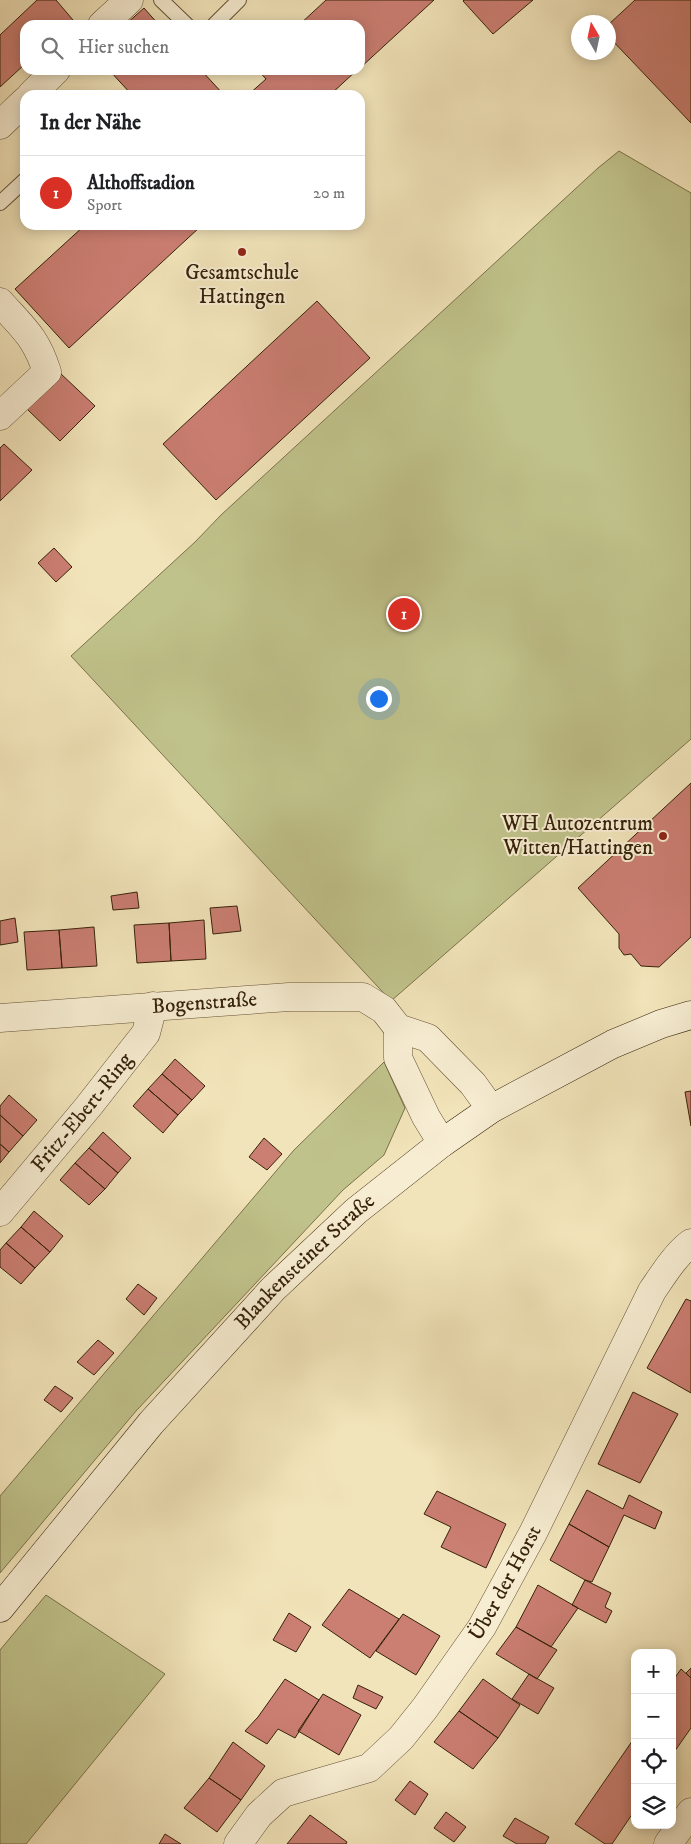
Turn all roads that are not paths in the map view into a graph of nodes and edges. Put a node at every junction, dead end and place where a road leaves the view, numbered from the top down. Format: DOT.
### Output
graph roads {
  1 [pos="161,0"];
  2 [pos="239,0"];
  3 [pos="181,20"];
  4 [pos="219,20"];
  5 [pos="51,75"];
  6 [pos="36,90"];
  7 [pos="20,106"];
  8 [pos="0,126"];
  9 [pos="20,185"];
  10 [pos="0,203"];
  11 [pos="0,302"];
  12 [pos="0,416"];
  13 [pos="153,1006"];
  14 [pos="691,1015"];
  15 [pos="0,1018"];
  16 [pos="398,1028"];
  17 [pos="491,1109"];
  18 [pos="442,1143"];
  19 [pos="0,1212"];
  20 [pos="691,1243"];
  21 [pos="0,1608"];
  22 [pos="691,1812"];
  23 [pos="238,1844"];
  24 [pos="668,1844"];
  1 -- 3 [label="lane"];
  2 -- 4 [label="lane"];
  5 -- 6 [label="street"];
  7 -- 8 [label="street"];
  9 -- 10 [label="lane"];
  11 -- 12 [label="street"];
  13 -- 15 [label="street, Bogenstraße"];
  13 -- 16 [label="street, Bogenstraße"];
  13 -- 19 [label="street, Fritz-Ebert-Ring"];
  14 -- 17 [label="street, Blankensteiner Straße"];
  16 -- 17 [label="street"];
  16 -- 18 [label="street"];
  17 -- 18 [label="street, Blankensteiner Straße"];
  18 -- 21 [label="street, Blankensteiner Straße"];
  20 -- 23 [label="street, Über der Horst"];
  22 -- 24 [label="street"];
}
